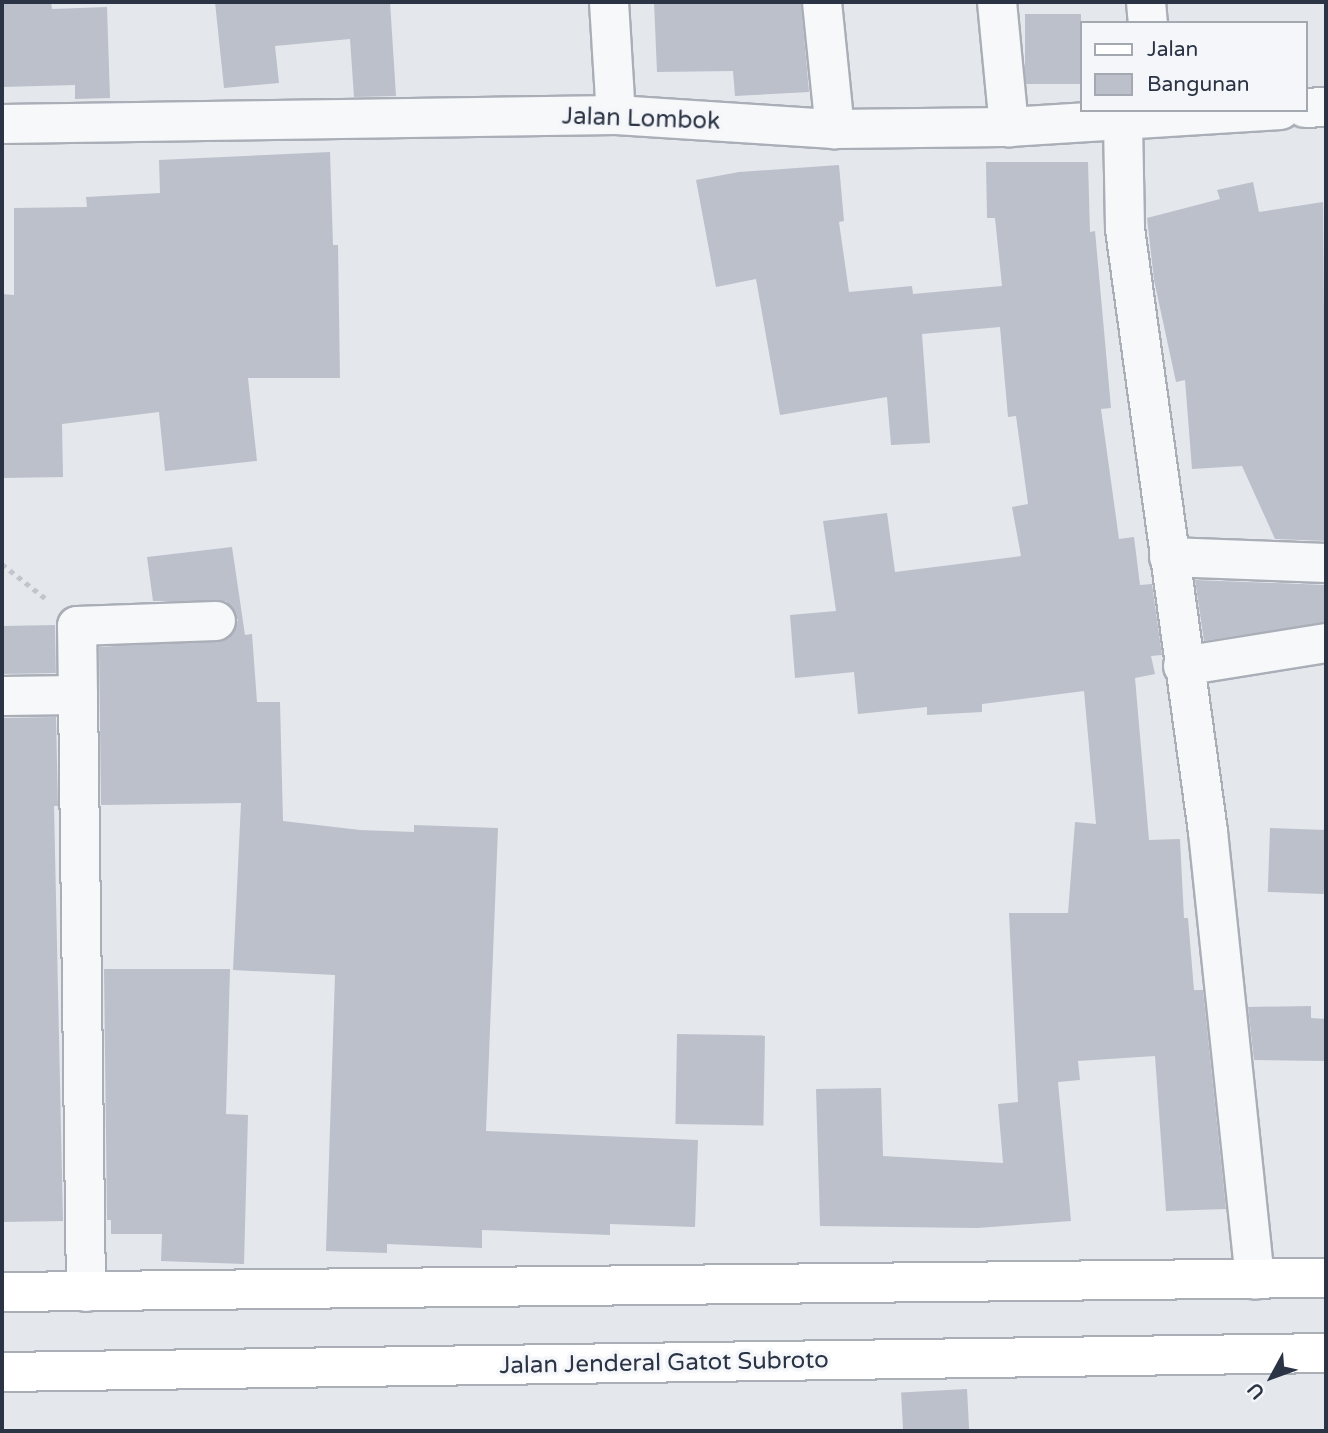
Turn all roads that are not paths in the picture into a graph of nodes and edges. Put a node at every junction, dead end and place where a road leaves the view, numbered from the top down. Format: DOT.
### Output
graph roads {
  1 [pos="609,2"];
  2 [pos="822,2"];
  3 [pos="997,2"];
  4 [pos="1146,2"];
  5 [pos="1148,21"];
  6 [pos="1326,107"];
  7 [pos="1307,108"];
  8 [pos="1246,112"];
  9 [pos="615,115"];
  10 [pos="1144,118"];
  11 [pos="2,124"];
  12 [pos="1009,127"];
  13 [pos="835,129"];
  14 [pos="1169,557"];
  15 [pos="1326,563"];
  16 [pos="216,621"];
  17 [pos="1326,643"];
  18 [pos="1183,666"];
  19 [pos="78,695"];
  20 [pos="2,696"];
  21 [pos="1326,1278"];
  22 [pos="1255,1280"];
  23 [pos="2,1292"];
  24 [pos="86,1292"];
  25 [pos="1326,1353"];
  26 [pos="2,1372"];
  1 -- 9 [label="street"];
  2 -- 13 [label="street"];
  3 -- 12 [label="street"];
  4 -- 5 [label="street"];
  6 -- 7 [label="street"];
  8 -- 10 [label="street, Jalan Lombok"];
  9 -- 11 [label="street, Jalan Lombok"];
  9 -- 13 [label="street, Jalan Lombok"];
  10 -- 12 [label="street, Jalan Lombok"];
  10 -- 14 [label="street"];
  12 -- 13 [label="street, Jalan Lombok"];
  14 -- 15 [label="street"];
  14 -- 18 [label="street"];
  16 -- 19 [label="street"];
  17 -- 18 [label="street"];
  18 -- 22 [label="street"];
  19 -- 20 [label="street"];
  19 -- 24 [label="street"];
  21 -- 22 [label="main road"];
  22 -- 24 [label="main road"];
  23 -- 24 [label="main road"];
  25 -- 26 [label="main road, Jalan Jenderal Gatot Subroto"];
}
